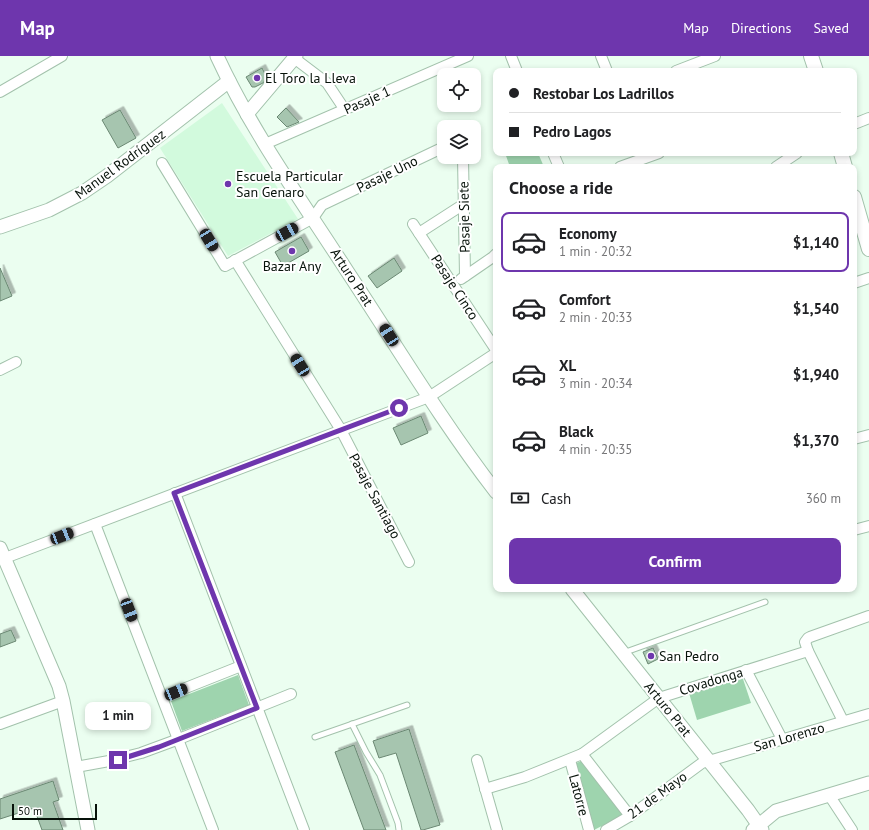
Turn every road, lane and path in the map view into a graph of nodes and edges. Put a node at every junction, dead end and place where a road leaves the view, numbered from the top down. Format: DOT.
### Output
graph roads {
  1 [pos="62,56"];
  2 [pos="217,56"];
  3 [pos="468,56"];
  4 [pos="511,56"];
  5 [pos="601,56"];
  6 [pos="715,56"];
  7 [pos="811,56"];
  8 [pos="295,57"];
  9 [pos="516,68"];
  10 [pos="606,68"];
  11 [pos="684,68"];
  12 [pos="815,68"];
  13 [pos="229,81"];
  14 [pos="0,92"];
  15 [pos="345,110"];
  16 [pos="247,114"];
  17 [pos="869,118"];
  18 [pos="857,123"];
  19 [pos="265,144"];
  20 [pos="437,150"];
  21 [pos="644,156"];
  22 [pos="792,156"];
  23 [pos="162,163"];
  24 [pos="463,164"];
  25 [pos="627,164"];
  26 [pos="780,164"];
  27 [pos="464,204"];
  28 [pos="857,207"];
  29 [pos="313,218"];
  30 [pos="0,227"];
  31 [pos="868,241"];
  32 [pos="493,257"];
  33 [pos="235,260"];
  34 [pos="465,276"];
  35 [pos="869,278"];
  36 [pos="857,282"];
  37 [pos="452,284"];
  38 [pos="493,347"];
  39 [pos="493,354"];
  40 [pos="16,362"];
  41 [pos="0,370"];
  42 [pos="430,397"];
  43 [pos="341,430"];
  44 [pos="869,435"];
  45 [pos="857,438"];
  46 [pos="493,488"];
  47 [pos="174,493"];
  48 [pos="95,524"];
  49 [pos="869,526"];
  50 [pos="857,529"];
  51 [pos="2,553"];
  52 [pos="409,562"];
  53 [pos="574,592"];
  54 [pos="765,602"];
  55 [pos="869,616"];
  56 [pos="808,651"];
  57 [pos="623,653"];
  58 [pos="241,666"];
  59 [pos="746,670"];
  60 [pos="291,694"];
  61 [pos="163,698"];
  62 [pos="658,698"];
  63 [pos="64,701"];
  64 [pos="407,705"];
  65 [pos="257,708"];
  66 [pos="869,714"];
  67 [pos="843,721"];
  68 [pos="0,724"];
  69 [pos="352,724"];
  70 [pos="315,737"];
  71 [pos="179,739"];
  72 [pos="782,739"];
  73 [pos="582,754"];
  74 [pos="477,760"];
  75 [pos="570,760"];
  76 [pos="709,760"];
  77 [pos="76,767"];
  78 [pos="869,783"];
  79 [pos="485,789"];
  80 [pos="829,795"];
  81 [pos="630,816"];
  82 [pos="758,828"];
  83 [pos="88,830"];
  84 [pos="214,830"];
  85 [pos="304,830"];
  86 [pos="399,830"];
  87 [pos="497,830"];
  88 [pos="589,830"];
  89 [pos="606,830"];
  90 [pos="852,830"];
  1 -- 14 [label="street"];
  2 -- 13 [label="street, Arturo Prat"];
  3 -- 15 [label="street, Pasaje 1"];
  4 -- 9 [label="street"];
  5 -- 10 [label="street"];
  6 -- 11 [label="street"];
  7 -- 12 [label="main road"];
  8 -- 15 [label="street"];
  8 -- 16 [label="street"];
  13 -- 16 [label="street, Arturo Prat"];
  13 -- 30 [label="street, Manuel Rodríguez"];
  15 -- 19 [label="street, Pasaje 1"];
  16 -- 19 [label="street, Arturo Prat"];
  17 -- 18 [label="street"];
  19 -- 29 [label="street, Arturo Prat"];
  20 -- 29 [label="street, Pasaje Uno"];
  21 -- 25 [label="street"];
  22 -- 26 [label="street"];
  23 -- 33 [label="street"];
  24 -- 27 [label="street, Pasaje Siete"];
  27 -- 34 [label="street, Pasaje Siete"];
  27 -- 37 [label="street, Pasaje Cinco"];
  28 -- 31 [label="main road"];
  29 -- 33 [label="street, Pasaje Uno"];
  29 -- 42 [label="street, Arturo Prat"];
  32 -- 34 [label="street"];
  33 -- 43 [label="street, Pasaje Santiago"];
  34 -- 37 [label="street"];
  35 -- 36 [label="street"];
  37 -- 38 [label="street, Pasaje Cinco"];
  39 -- 42 [label="street"];
  40 -- 41 [label="street"];
  42 -- 43 [label="street"];
  42 -- 46 [label="street, Arturo Prat"];
  43 -- 47 [label="street"];
  43 -- 52 [label="street, Pasaje Santiago"];
  44 -- 45 [label="street"];
  47 -- 48 [label="street"];
  47 -- 58 [label="street"];
  48 -- 51 [label="street"];
  48 -- 61 [label="street"];
  49 -- 50 [label="street"];
  51 -- 63 [label="street"];
  53 -- 57 [label="street, Arturo Prat"];
  54 -- 57 [label="lane"];
  55 -- 56 [label="street"];
  56 -- 59 [label="street, Covadonga"];
  56 -- 67 [label="street"];
  57 -- 62 [label="street, Arturo Prat"];
  58 -- 61 [label="street"];
  58 -- 65 [label="street"];
  59 -- 62 [label="street, Covadonga"];
  59 -- 72 [label="street"];
  60 -- 65 [label="street"];
  61 -- 71 [label="street"];
  62 -- 73 [label="street, Covadonga"];
  62 -- 76 [label="street, Arturo Prat"];
  63 -- 68 [label="street"];
  63 -- 77 [label="street"];
  64 -- 69 [label="lane"];
  65 -- 71 [label="street"];
  65 -- 85 [label="street"];
  66 -- 67 [label="street, San Lorenzo"];
  67 -- 72 [label="street, San Lorenzo"];
  69 -- 70 [label="lane"];
  69 -- 86 [label="lane"];
  71 -- 77 [label="street"];
  71 -- 84 [label="street"];
  72 -- 76 [label="street, San Lorenzo"];
  73 -- 75 [label="street, Covadonga"];
  73 -- 81 [label="street"];
  74 -- 79 [label="street"];
  75 -- 79 [label="street, Covadonga"];
  75 -- 88 [label="street, Latorre"];
  76 -- 81 [label="street, 21 de Mayo"];
  76 -- 82 [label="street, Arturo Prat"];
  77 -- 83 [label="street"];
  78 -- 80 [label="street"];
  79 -- 87 [label="street"];
  80 -- 82 [label="street"];
  80 -- 90 [label="street"];
  81 -- 89 [label="street, 21 de Mayo"];
}
